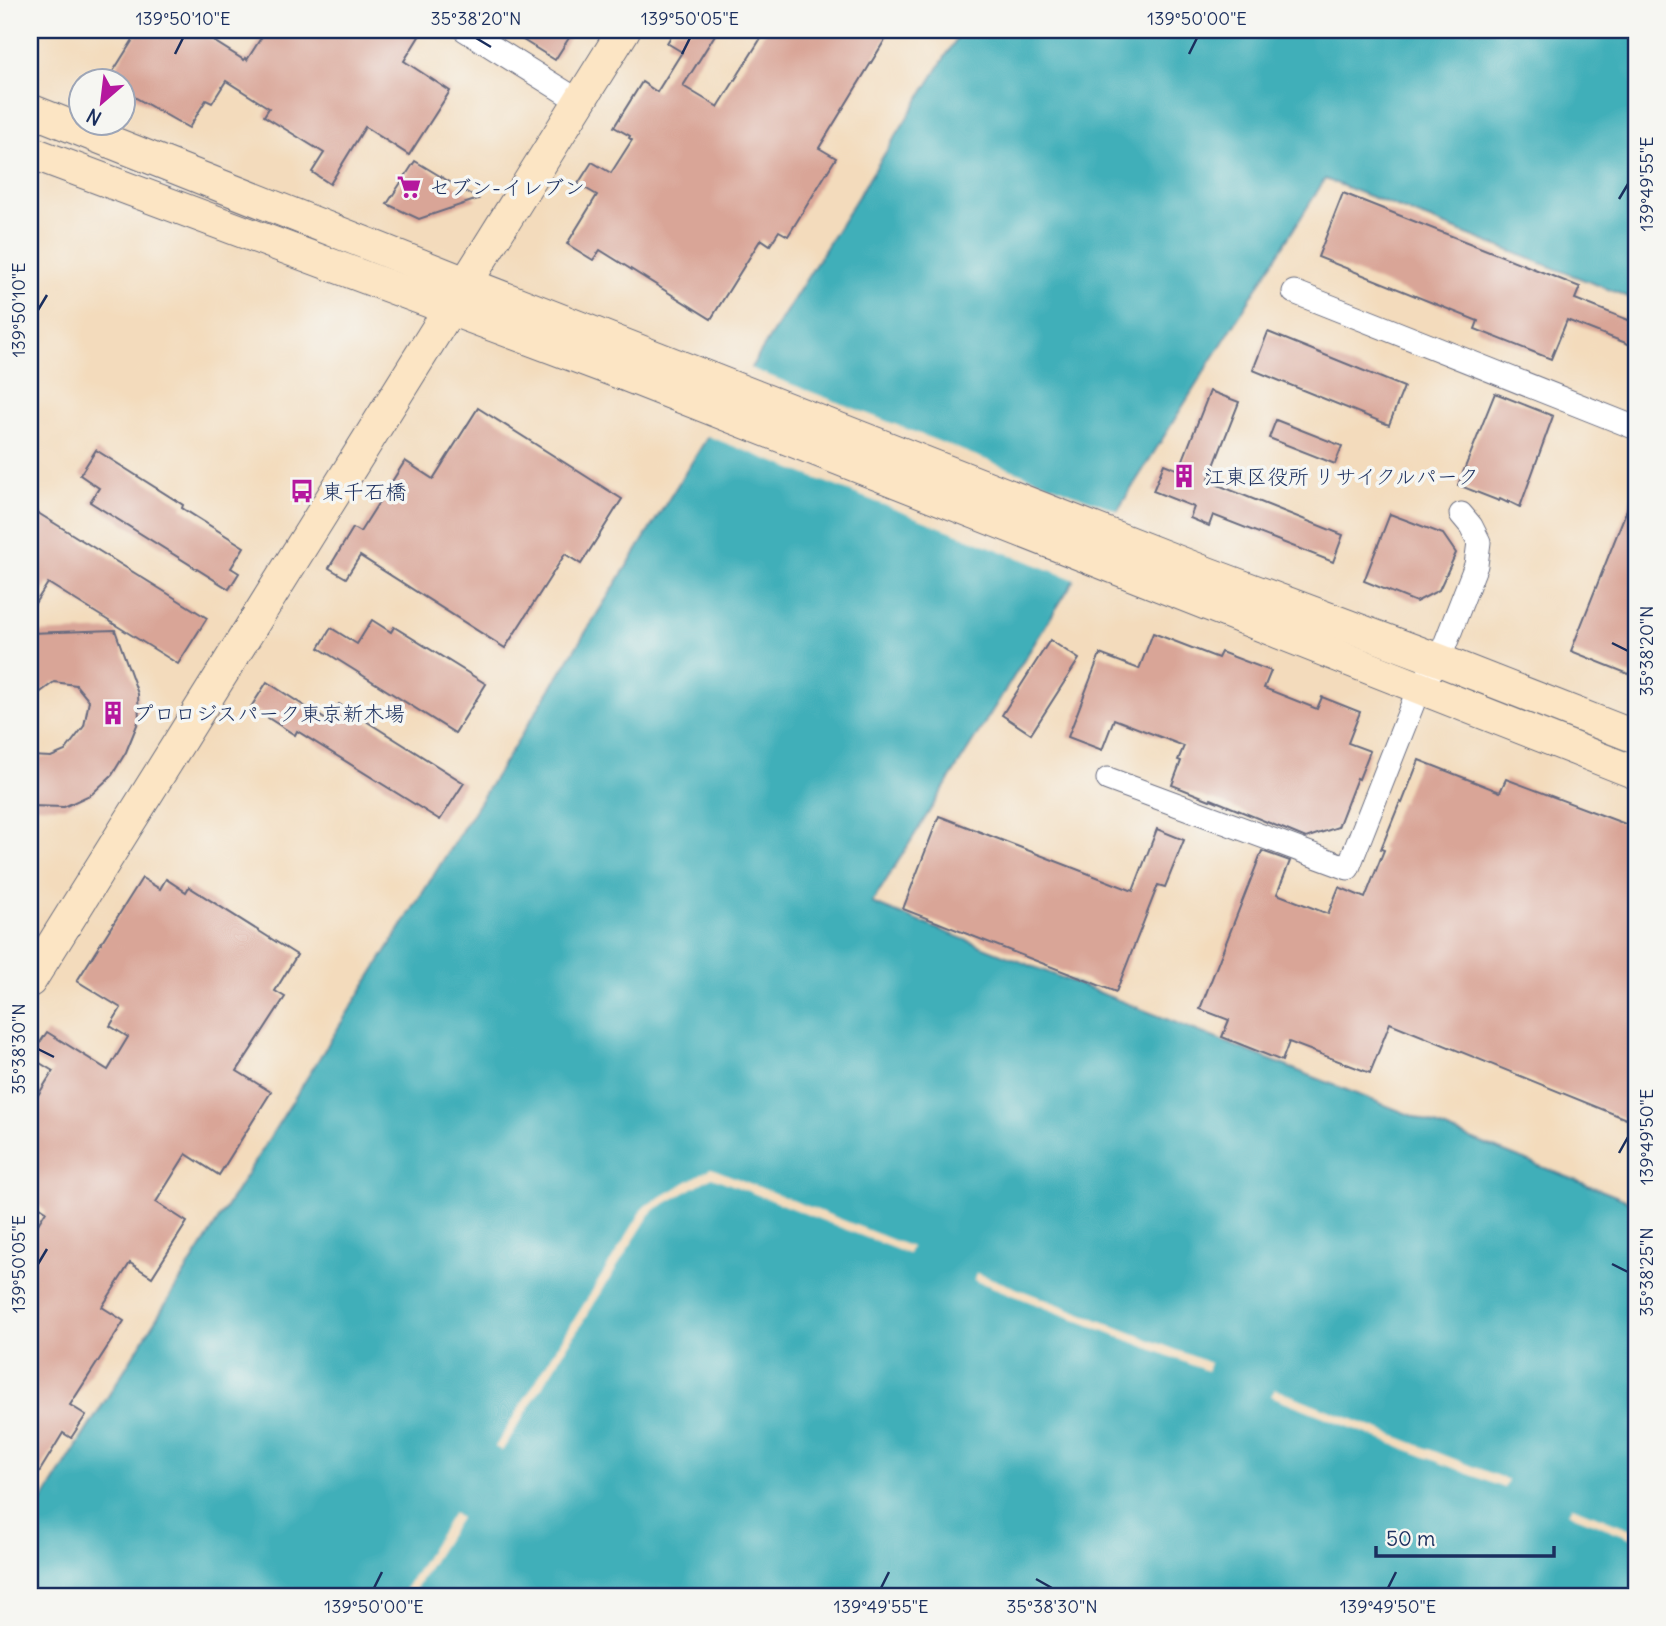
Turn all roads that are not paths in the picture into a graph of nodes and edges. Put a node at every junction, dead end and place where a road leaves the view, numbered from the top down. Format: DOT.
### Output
graph roads {
  1 [pos="465,30"];
  2 [pos="624,30"];
  3 [pos="579,101"];
  4 [pos="30,110"];
  5 [pos="30,152"];
  6 [pos="466,283"];
  7 [pos="1294,292"];
  8 [pos="450,310"];
  9 [pos="630,362"];
  10 [pos="1636,428"];
  11 [pos="1461,514"];
  12 [pos="1200,586"];
  13 [pos="1439,660"];
  14 [pos="1419,688"];
  15 [pos="1636,737"];
  16 [pos="1636,773"];
  17 [pos="1108,779"];
  18 [pos="30,981"];
  1 -- 3 [label="street"];
  2 -- 3 [label="street"];
  3 -- 6 [label="street"];
  4 -- 6 [label="street"];
  5 -- 8 [label="street"];
  6 -- 8 [label="street"];
  6 -- 9 [label="street"];
  7 -- 10 [label="street"];
  8 -- 9 [label="street"];
  8 -- 18 [label="street"];
  9 -- 12 [label="street"];
  11 -- 13 [label="street"];
  12 -- 13 [label="street"];
  12 -- 14 [label="street"];
  13 -- 14 [label="street"];
  13 -- 15 [label="street"];
  14 -- 16 [label="street"];
  14 -- 17 [label="street"];
}
